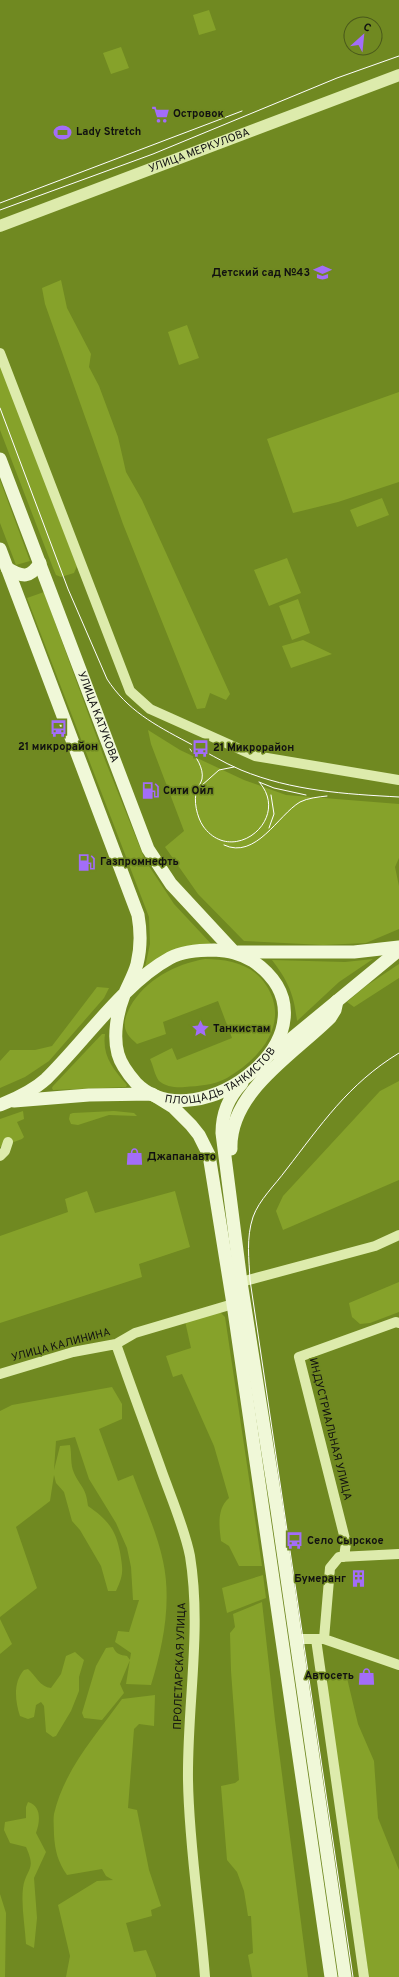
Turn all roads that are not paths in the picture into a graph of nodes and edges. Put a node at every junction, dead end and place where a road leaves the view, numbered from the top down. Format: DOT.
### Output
graph roads {
  1 [pos="399,75"];
  2 [pos="0,226"];
  3 [pos="0,352"];
  4 [pos="0,460"];
  5 [pos="0,549"];
  6 [pos="40,563"];
  7 [pos="7,568"];
  8 [pos="399,780"];
  9 [pos="399,949"];
  10 [pos="234,952"];
  11 [pos="124,996"];
  12 [pos="337,1000"];
  13 [pos="269,1057"];
  14 [pos="250,1074"];
  15 [pos="152,1094"];
  16 [pos="5,1103"];
  17 [pos="8,1142"];
  18 [pos="0,1156"];
  19 [pos="232,1201"];
  20 [pos="399,1236"];
  21 [pos="241,1282"];
  22 [pos="233,1304"];
  23 [pos="399,1323"];
  24 [pos="116,1344"];
  25 [pos="0,1374"];
  26 [pos="399,1554"];
  27 [pos="344,1557"];
  28 [pos="296,1639"];
  29 [pos="320,1639"];
  30 [pos="399,1665"];
  31 [pos="205,1977"];
  32 [pos="331,1977"];
  33 [pos="345,1977"];
  34 [pos="364,1977"];
  1 -- 2 [label="street, УЛИЦА МЕРКУЛОВА"];
  3 -- 8 [label="street"];
  4 -- 6 [label="main road, УЛИЦА КАТУКОВА"];
  5 -- 7 [label="main road"];
  6 -- 7 [label="main road"];
  6 -- 10 [label="main road, УЛИЦА КАТУКОВА"];
  7 -- 11 [label="main road"];
  9 -- 10 [label="main road"];
  9 -- 12 [label="main road"];
  10 -- 11 [label="main road, ПЛОЩАДЬ ТАНКИСТОВ"];
  10 -- 13 [label="main road, ПЛОЩАДЬ ТАНКИСТОВ"];
  11 -- 15 [label="main road, ПЛОЩАДЬ ТАНКИСТОВ"];
  11 -- 16 [label="main road"];
  12 -- 13 [label="main road"];
  12 -- 19 [label="main road"];
  13 -- 14 [label="main road, ПЛОЩАДЬ ТАНКИСТОВ"];
  14 -- 15 [label="main road, ПЛОЩАДЬ ТАНКИСТОВ"];
  14 -- 19 [label="main road"];
  15 -- 16 [label="main road"];
  15 -- 22 [label="main road"];
  17 -- 18 [label="street"];
  19 -- 21 [label="main road"];
  20 -- 21 [label="street"];
  21 -- 28 [label="main road"];
  22 -- 24 [label="street, УЛИЦА КАЛИНИНА"];
  22 -- 32 [label="main road"];
  23 -- 27 [label="street, ИНДУСТРИАЛЬНАЯ УЛИЦА"];
  24 -- 25 [label="street, УЛИЦА КАЛИНИНА"];
  24 -- 31 [label="street, ПРОЛЕТАРСКАЯ УЛИЦА"];
  26 -- 27 [label="street"];
  27 -- 29 [label="street"];
  28 -- 29 [label="street"];
  28 -- 33 [label="main road"];
  29 -- 30 [label="street"];
  29 -- 34 [label="street"];
}
